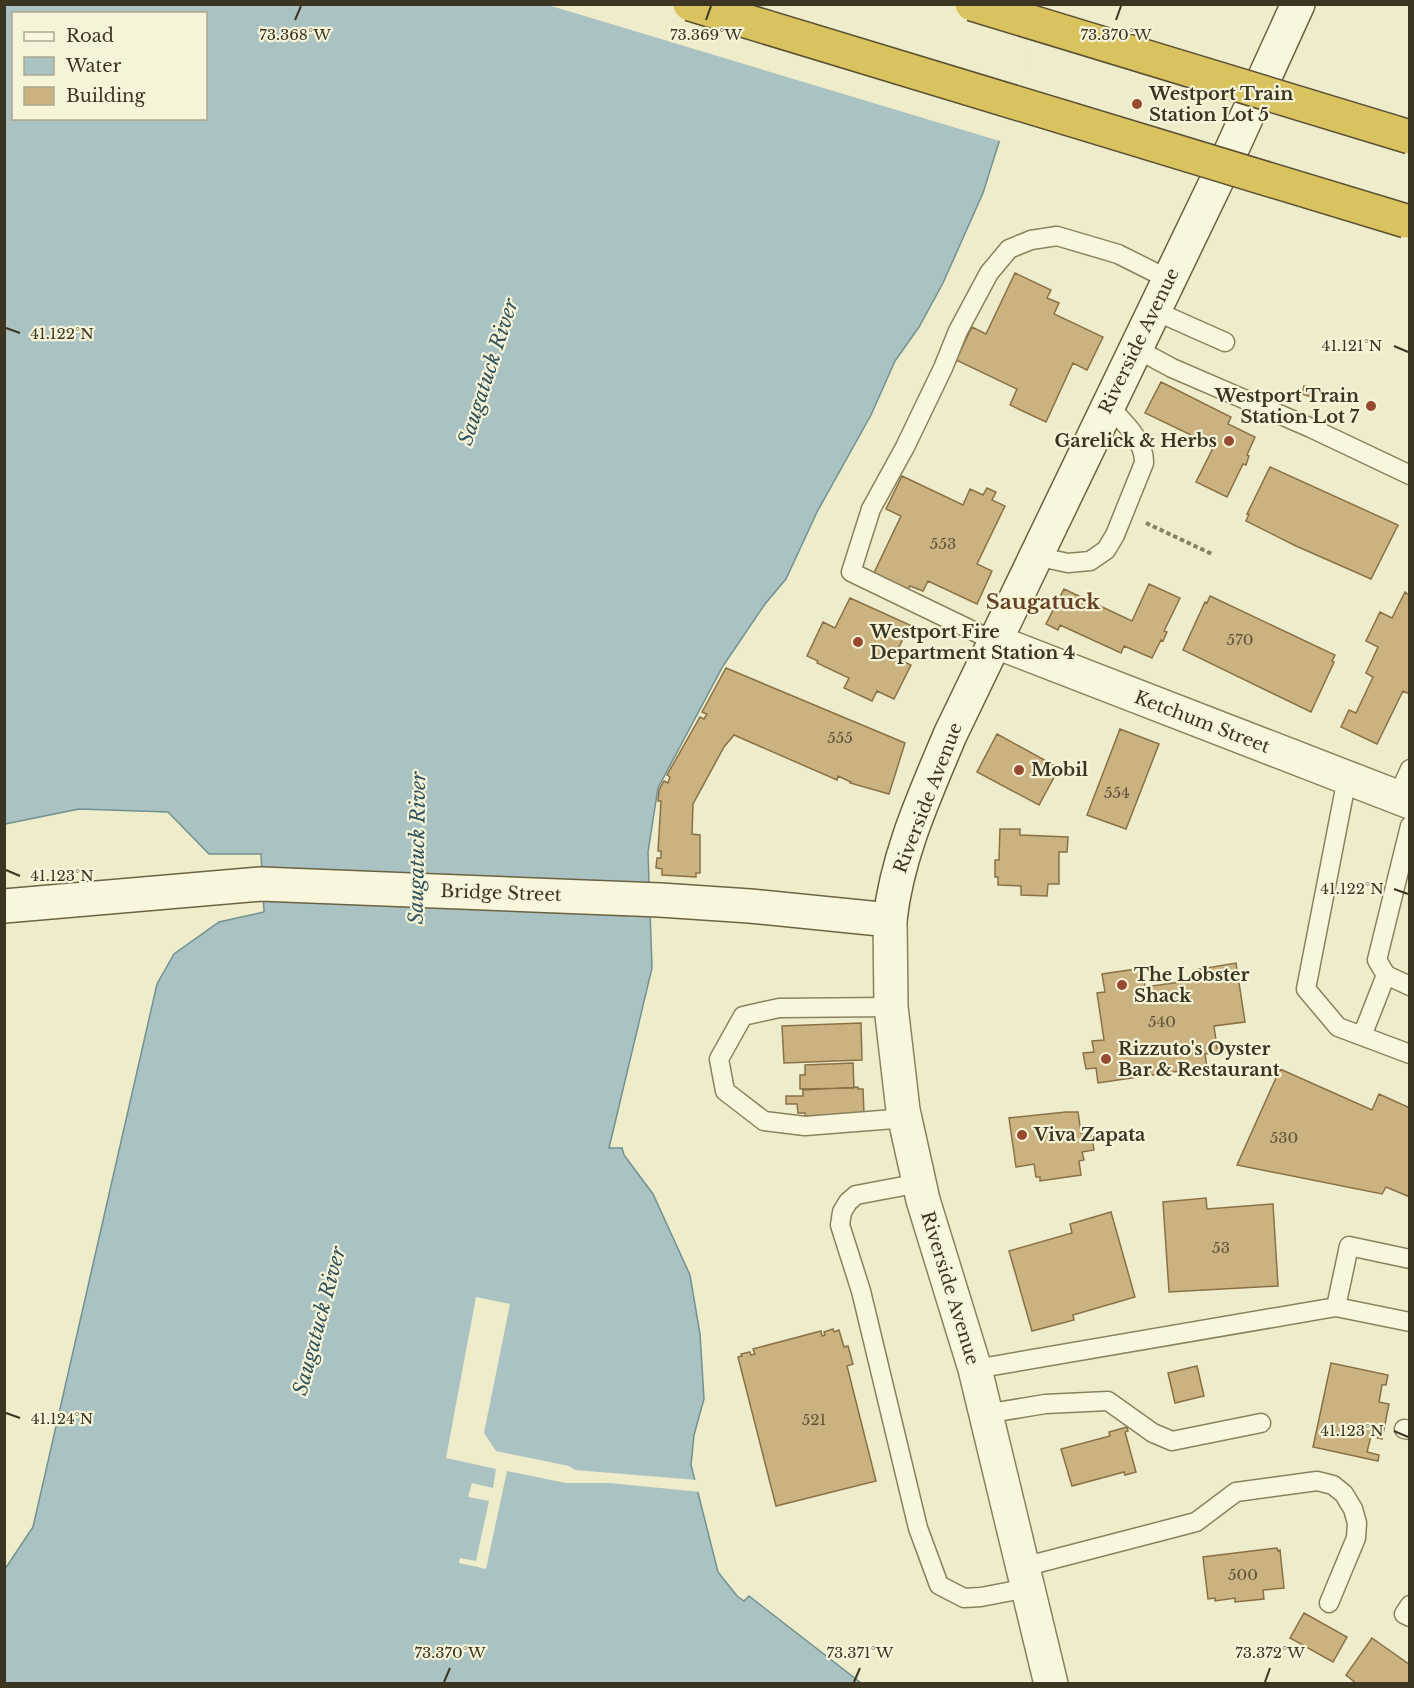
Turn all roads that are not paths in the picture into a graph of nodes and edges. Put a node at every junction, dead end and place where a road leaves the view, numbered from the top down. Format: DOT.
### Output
graph roads {
  1 [pos="690,4"];
  2 [pos="972,4"];
  3 [pos="1298,4"];
  4 [pos="1410,137"];
  5 [pos="1406,221"];
  6 [pos="1168,279"];
  7 [pos="1154,310"];
  8 [pos="1225,342"];
  9 [pos="1135,348"];
  10 [pos="1108,405"];
  11 [pos="1410,475"];
  12 [pos="1035,556"];
  13 [pos="994,641"];
  14 [pos="1347,778"];
  15 [pos="1407,799"];
  16 [pos="4,906"];
  17 [pos="890,920"];
  18 [pos="1386,975"];
  19 [pos="1410,986"];
  20 [pos="891,1007"];
  21 [pos="1362,1036"];
  22 [pos="1410,1054"];
  23 [pos="907,1118"];
  24 [pos="920,1183"];
  25 [pos="1410,1260"];
  26 [pos="1336,1307"];
  27 [pos="1410,1322"];
  28 [pos="975,1369"];
  29 [pos="985,1414"];
  30 [pos="1261,1423"];
  31 [pos="1025,1578"];
  32 [pos="1329,1603"];
  33 [pos="1410,1605"];
  34 [pos="1410,1617"];
  35 [pos="1051,1683"];
  1 -- 5 [label="highway, bridge"];
  2 -- 4 [label="highway, bridge"];
  3 -- 6 [label="main road, Riverside Avenue"];
  6 -- 7 [label="main road, Riverside Avenue"];
  6 -- 13 [label="lane"];
  7 -- 8 [label="lane"];
  7 -- 9 [label="main road, Riverside Avenue"];
  9 -- 10 [label="main road, Riverside Avenue"];
  9 -- 11 [label="lane"];
  10 -- 12 [label="main road, Riverside Avenue"];
  10 -- 12 [label="lane"];
  12 -- 13 [label="main road, Riverside Avenue"];
  13 -- 14 [label="main road, Ketchum Street"];
  13 -- 17 [label="main road, Riverside Avenue"];
  14 -- 15 [label="main road, Ketchum Street"];
  14 -- 21 [label="lane"];
  15 -- 18 [label="lane"];
  16 -- 17 [label="main road, Bridge Street"];
  17 -- 20 [label="main road, Riverside Avenue"];
  18 -- 19 [label="lane"];
  18 -- 21 [label="lane"];
  20 -- 23 [label="main road, Riverside Avenue"];
  20 -- 23 [label="lane"];
  21 -- 22 [label="lane"];
  23 -- 24 [label="main road, Riverside Avenue"];
  24 -- 28 [label="main road, Riverside Avenue"];
  24 -- 31 [label="lane"];
  25 -- 26 [label="lane"];
  26 -- 27 [label="lane"];
  26 -- 28 [label="lane"];
  28 -- 29 [label="main road, Riverside Avenue"];
  29 -- 30 [label="lane"];
  29 -- 31 [label="main road, Riverside Avenue"];
  31 -- 32 [label="lane"];
  31 -- 35 [label="main road, Riverside Avenue"];
  33 -- 34 [label="lane"];
}
